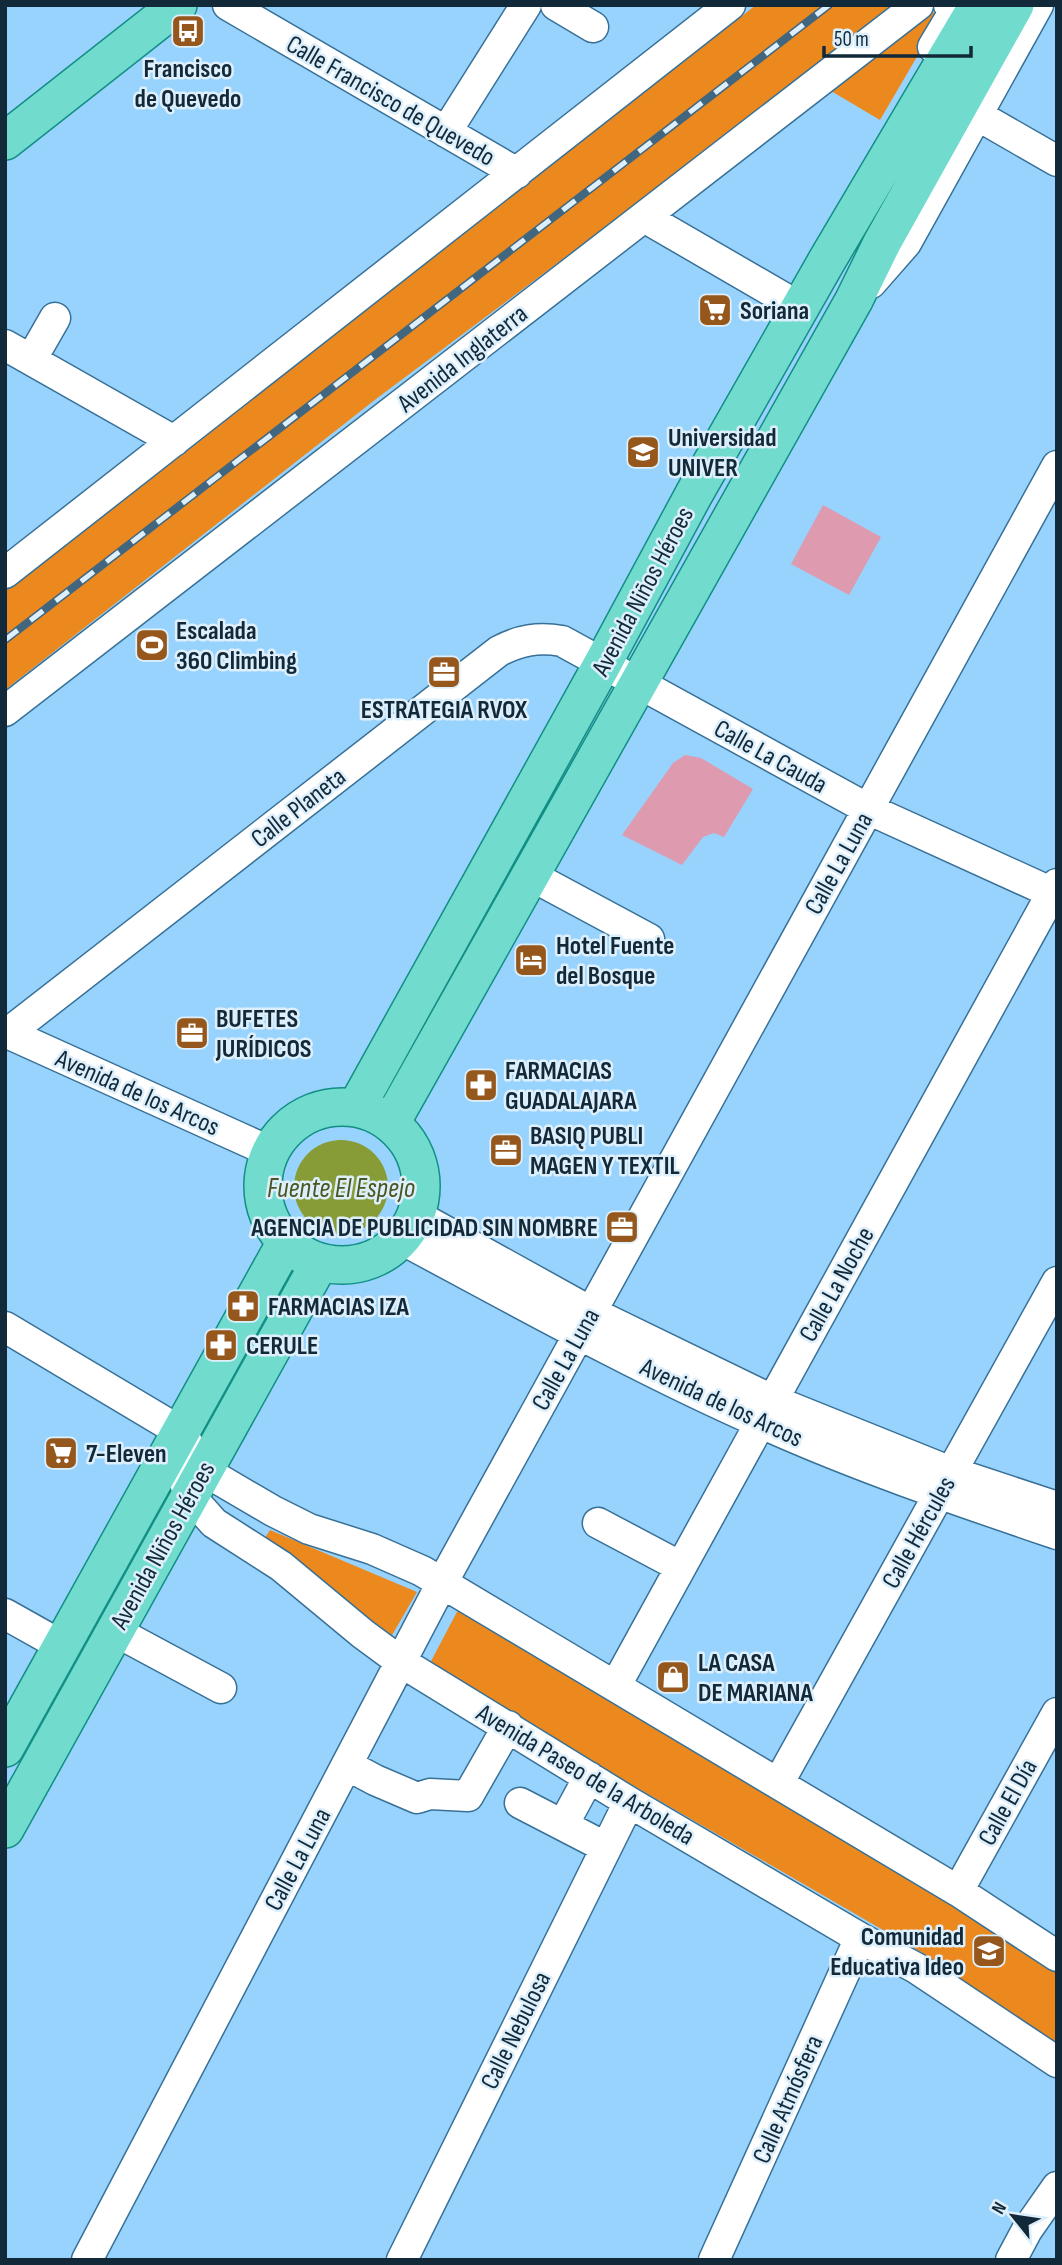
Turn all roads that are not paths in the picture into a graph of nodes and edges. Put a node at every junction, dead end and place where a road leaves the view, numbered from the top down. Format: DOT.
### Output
graph roads {
  1 [pos="178,5"];
  2 [pos="228,5"];
  3 [pos="526,5"];
  4 [pos="556,5"];
  5 [pos="730,5"];
  6 [pos="918,5"];
  7 [pos="949,5"];
  8 [pos="978,5"];
  9 [pos="1015,5"];
  10 [pos="1038,5"];
  11 [pos="593,27"];
  12 [pos="977,115"];
  13 [pos="446,132"];
  14 [pos="5,141"];
  15 [pos="1057,161"];
  16 [pos="517,173"];
  17 [pos="643,217"];
  18 [pos="826,262"];
  19 [pos="854,300"];
  20 [pos="801,307"];
  21 [pos="55,318"];
  22 [pos="5,345"];
  23 [pos="31,360"];
  24 [pos="174,441"];
  25 [pos="1057,466"];
  26 [pos="5,573"];
  27 [pos="603,663"];
  28 [pos="638,682"];
  29 [pos="5,711"];
  30 [pos="868,809"];
  31 [pos="530,875"];
  32 [pos="1055,890"];
  33 [pos="649,939"];
  34 [pos="7,1032"];
  35 [pos="356,1108"];
  36 [pos="391,1123"];
  37 [pos="271,1152"];
  38 [pos="409,1227"];
  39 [pos="286,1242"];
  40 [pos="320,1262"];
  41 [pos="1057,1282"];
  42 [pos="585,1323"];
  43 [pos="5,1327"];
  44 [pos="766,1411"];
  45 [pos="181,1432"];
  46 [pos="196,1482"];
  47 [pos="945,1483"];
  48 [pos="1057,1507"];
  49 [pos="598,1522"];
  50 [pos="1057,1534"];
  51 [pos="681,1566"];
  52 [pos="442,1583"];
  53 [pos="5,1614"];
  54 [pos="115,1630"];
  55 [pos="62,1646"];
  56 [pos="401,1662"];
  57 [pos="616,1685"];
  58 [pos="221,1688"];
  59 [pos="1057,1713"];
  60 [pos="508,1726"];
  61 [pos="5,1748"];
  62 [pos="347,1766"];
  63 [pos="589,1777"];
  64 [pos="779,1782"];
  65 [pos="629,1801"];
  66 [pos="520,1803"];
  67 [pos="563,1825"];
  68 [pos="5,1829"];
  69 [pos="605,1847"];
  70 [pos="958,1891"];
  71 [pos="860,1938"];
  72 [pos="1057,1956"];
  73 [pos="1057,2062"];
  74 [pos="1057,2187"];
  75 [pos="87,2260"];
  76 [pos="402,2260"];
  77 [pos="714,2260"];
  78 [pos="1011,2260"];
  1 -- 14 [label="main road"];
  2 -- 13 [label="street, Calle Francisco de Quevedo"];
  3 -- 13 [label="street"];
  4 -- 11 [label="street"];
  5 -- 16 [label="street"];
  6 -- 17 [label="street, Avenida Inglaterra"];
  7 -- 18 [label="street"];
  8 -- 18 [label="main road, Avenida Niños Héroes"];
  9 -- 19 [label="main road, Avenida Niños Héroes"];
  10 -- 12 [label="street, Avenida Niños Héroes"];
  12 -- 15 [label="street"];
  12 -- 19 [label="street, Avenida Niños Héroes"];
  13 -- 16 [label="street, Calle Francisco de Quevedo"];
  16 -- 24 [label="street"];
  17 -- 20 [label="street"];
  17 -- 29 [label="street, Avenida Inglaterra"];
  18 -- 20 [label="main road, Avenida Niños Héroes"];
  19 -- 28 [label="main road, Avenida Niños Héroes"];
  20 -- 27 [label="main road, Avenida Niños Héroes"];
  21 -- 23 [label="street"];
  22 -- 23 [label="street"];
  23 -- 24 [label="street"];
  24 -- 26 [label="street"];
  25 -- 30 [label="street, Calle La Luna"];
  27 -- 28 [label="street, Calle La Cauda"];
  27 -- 34 [label="street, Calle Planeta"];
  27 -- 35 [label="main road, Avenida Niños Héroes"];
  28 -- 30 [label="street, Calle La Cauda"];
  28 -- 31 [label="main road, Avenida Niños Héroes"];
  30 -- 32 [label="street, Calle La Cauda"];
  30 -- 42 [label="street, Calle La Luna"];
  31 -- 33 [label="street"];
  31 -- 36 [label="main road, Avenida Niños Héroes"];
  32 -- 44 [label="street, Calle La Noche"];
  34 -- 37 [label="street, Avenida de los Arcos"];
  35 -- 36 [label="main road"];
  35 -- 37 [label="main road"];
  36 -- 38 [label="main road"];
  37 -- 39 [label="main road"];
  38 -- 40 [label="main road"];
  38 -- 42 [label="street, Avenida de los Arcos"];
  39 -- 40 [label="main road"];
  39 -- 45 [label="main road, Avenida Niños Héroes"];
  40 -- 46 [label="main road, Avenida Niños Héroes"];
  41 -- 47 [label="street, Calle Hércules"];
  42 -- 44 [label="street, Avenida de los Arcos"];
  42 -- 52 [label="street, Calle La Luna"];
  43 -- 45 [label="street, Avenida Paseo de la Arboleda"];
  44 -- 47 [label="street, Avenida de los Arcos"];
  44 -- 51 [label="street, Calle La Noche"];
  45 -- 46 [label="street, Avenida Paseo de la Arboleda"];
  45 -- 55 [label="main road, Avenida Niños Héroes"];
  46 -- 52 [label="street, Avenida Paseo de la Arboleda"];
  46 -- 54 [label="main road, Avenida Niños Héroes"];
  46 -- 56 [label="street, Avenida Paseo de la Arboleda"];
  47 -- 48 [label="street, Avenida de los Arcos"];
  47 -- 50 [label="street, Avenida de los Arcos"];
  47 -- 64 [label="street, Calle Hércules"];
  49 -- 51 [label="street"];
  51 -- 57 [label="street, Calle La Noche"];
  52 -- 56 [label="street, Calle La Luna"];
  52 -- 57 [label="street, Avenida Paseo de la Arboleda"];
  53 -- 55 [label="street"];
  54 -- 58 [label="street"];
  54 -- 68 [label="main road, Avenida Niños Héroes"];
  55 -- 61 [label="main road, Avenida Niños Héroes"];
  56 -- 60 [label="street, Avenida Paseo de la Arboleda"];
  56 -- 62 [label="street, Calle La Luna"];
  57 -- 64 [label="street, Avenida Paseo de la Arboleda"];
  59 -- 70 [label="street, Calle El Día"];
  60 -- 62 [label="street"];
  60 -- 63 [label="street, Avenida Paseo de la Arboleda"];
  62 -- 75 [label="street, Calle La Luna"];
  63 -- 65 [label="street, Avenida Paseo de la Arboleda"];
  63 -- 67 [label="street"];
  64 -- 70 [label="street, Avenida Paseo de la Arboleda"];
  65 -- 69 [label="street, Calle Nebulosa"];
  65 -- 71 [label="street, Avenida Paseo de la Arboleda"];
  66 -- 67 [label="street"];
  67 -- 69 [label="street"];
  69 -- 76 [label="street, Calle Nebulosa"];
  70 -- 72 [label="street, Avenida Paseo de la Arboleda"];
  71 -- 73 [label="street, Avenida Paseo de la Arboleda"];
  71 -- 77 [label="street, Calle Atmósfera"];
  74 -- 78 [label="street"];
}
